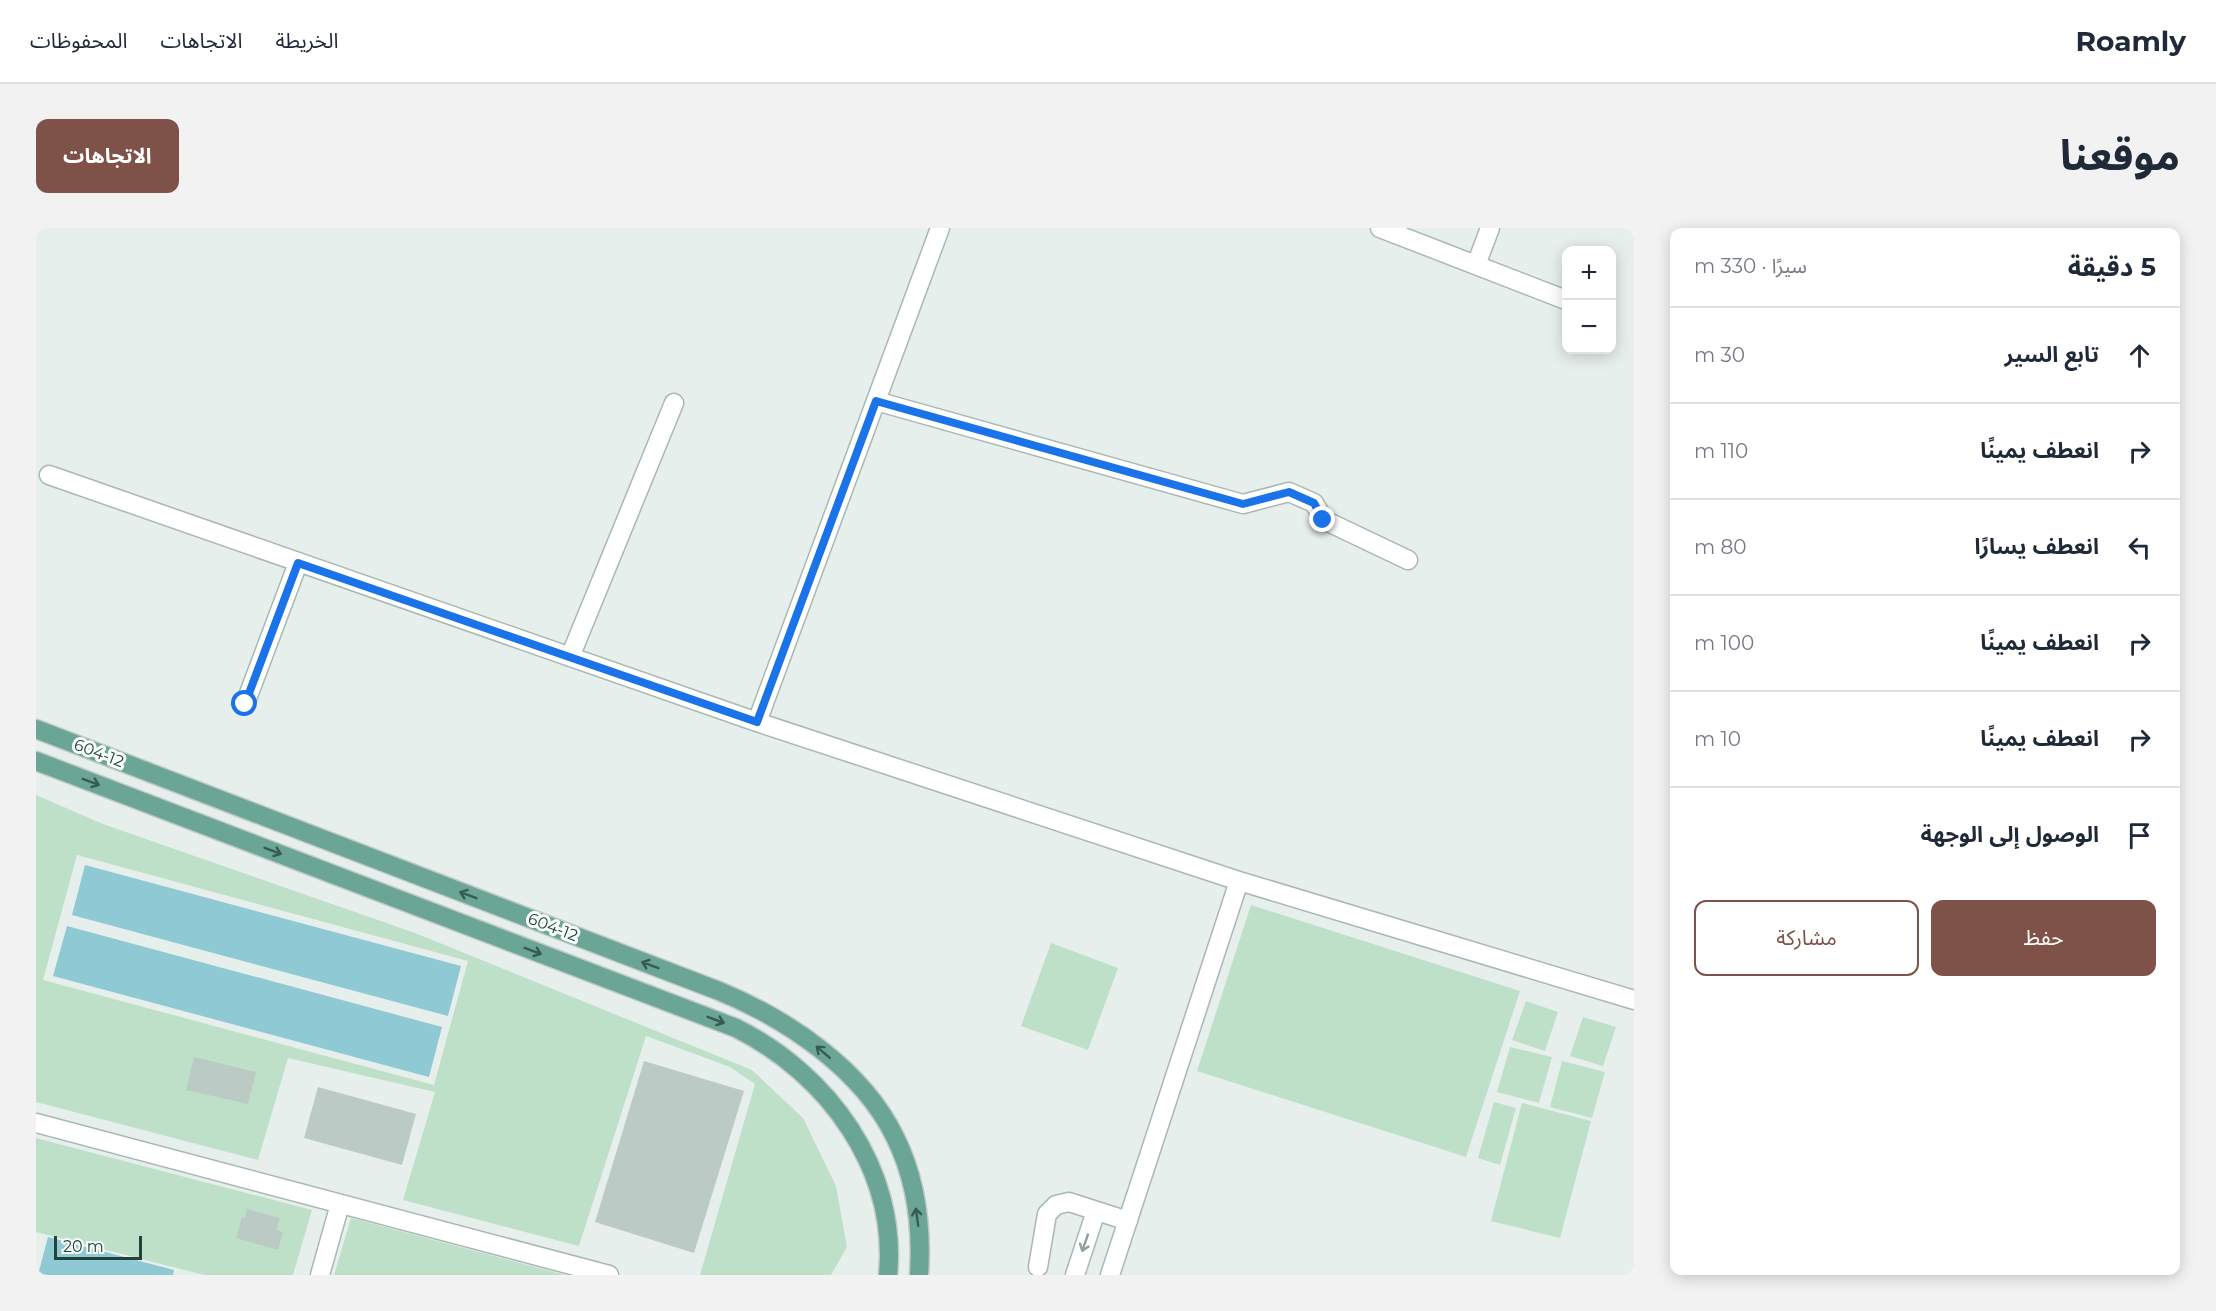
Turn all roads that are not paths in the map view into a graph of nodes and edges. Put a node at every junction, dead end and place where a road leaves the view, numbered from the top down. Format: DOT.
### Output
graph roads {
  1 [pos="940,228"];
  2 [pos="1380,228"];
  3 [pos="1490,228"];
  4 [pos="1476,265"];
  5 [pos="1562,298"];
  6 [pos="876,401"];
  7 [pos="674,403"];
  8 [pos="49,475"];
  9 [pos="1408,560"];
  10 [pos="298,563"];
  11 [pos="570,657"];
  12 [pos="245,704"];
  13 [pos="757,722"];
  14 [pos="36,729"];
  15 [pos="36,761"];
  16 [pos="1239,881"];
  17 [pos="1634,1000"];
  18 [pos="36,1123"];
  19 [pos="340,1203"];
  20 [pos="1096,1210"];
  21 [pos="1128,1221"];
  22 [pos="1038,1267"];
  23 [pos="320,1275"];
  24 [pos="609,1275"];
  25 [pos="888,1275"];
  26 [pos="919,1275"];
  27 [pos="1074,1275"];
  28 [pos="1110,1275"];
  1 -- 6 [label="lane"];
  2 -- 4 [label="lane"];
  3 -- 4 [label="lane"];
  4 -- 5 [label="lane"];
  6 -- 9 [label="lane"];
  6 -- 13 [label="lane"];
  7 -- 11 [label="lane"];
  8 -- 10 [label="lane"];
  10 -- 11 [label="lane"];
  10 -- 12 [label="lane"];
  11 -- 13 [label="lane"];
  13 -- 16 [label="lane"];
  26 -- 14 [label="main road, 604-12, one-way"];
  15 -- 25 [label="main road, 604-12, one-way"];
  16 -- 17 [label="lane"];
  16 -- 21 [label="lane"];
  18 -- 19 [label="lane"];
  19 -- 23 [label="lane"];
  19 -- 24 [label="lane"];
  20 -- 21 [label="lane"];
  20 -- 22 [label="lane"];
  20 -- 27 [label="lane, one-way"];
  21 -- 28 [label="lane"];
}
